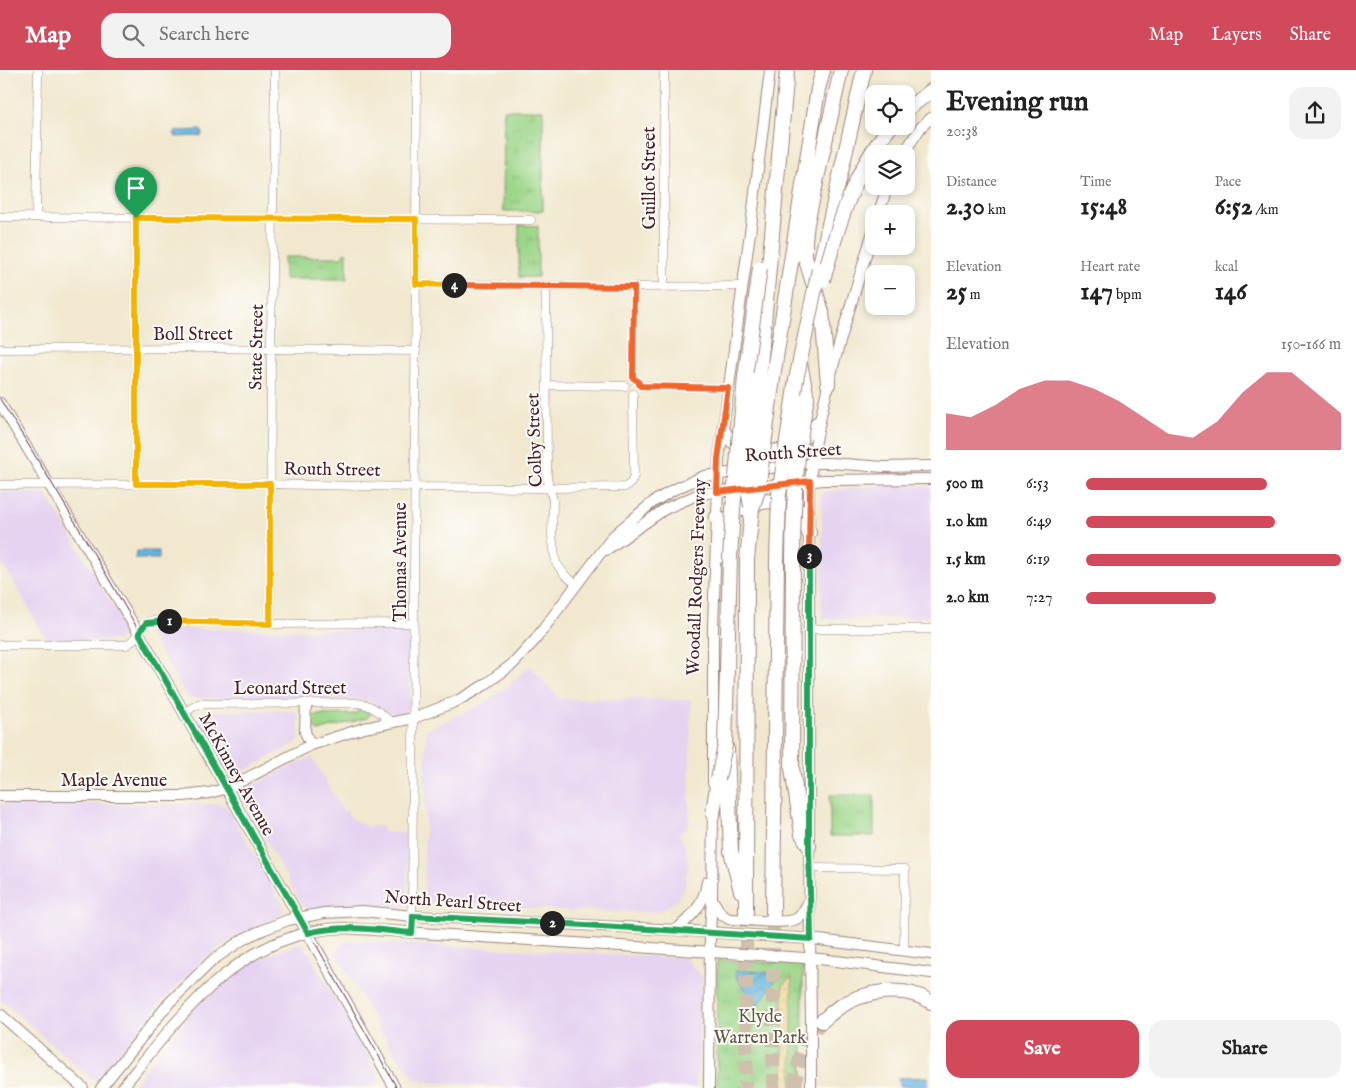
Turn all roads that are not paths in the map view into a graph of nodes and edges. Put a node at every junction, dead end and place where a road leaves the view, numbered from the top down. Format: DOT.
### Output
graph roads {
  1 [pos="38,70"];
  2 [pos="275,70"];
  3 [pos="417,70"];
  4 [pos="664,70"];
  5 [pos="770,70"];
  6 [pos="787,70"];
  7 [pos="823,70"];
  8 [pos="864,74"];
  9 [pos="840,77"];
  10 [pos="931,91"];
  11 [pos="915,103"];
  12 [pos="931,118"];
  13 [pos="885,135"];
  14 [pos="909,145"];
  15 [pos="0,217"];
  16 [pos="36,217"];
  17 [pos="136,218"];
  18 [pos="273,218"];
  19 [pos="416,219"];
  20 [pos="531,220"];
  21 [pos="772,224"];
  22 [pos="866,255"];
  23 [pos="416,284"];
  24 [pos="546,286"];
  25 [pos="743,286"];
  26 [pos="634,287"];
  27 [pos="664,287"];
  28 [pos="0,349"];
  29 [pos="136,349"];
  30 [pos="271,349"];
  31 [pos="416,351"];
  32 [pos="800,363"];
  33 [pos="633,378"];
  34 [pos="796,380"];
  35 [pos="828,384"];
  36 [pos="547,385"];
  37 [pos="625,386"];
  38 [pos="640,386"];
  39 [pos="728,388"];
  40 [pos="633,394"];
  41 [pos="0,402"];
  42 [pos="821,413"];
  43 [pos="723,425"];
  44 [pos="812,463"];
  45 [pos="931,466"];
  46 [pos="718,475"];
  47 [pos="931,479"];
  48 [pos="810,481"];
  49 [pos="136,484"];
  50 [pos="270,484"];
  51 [pos="0,485"];
  52 [pos="51,486"];
  53 [pos="415,488"];
  54 [pos="550,488"];
  55 [pos="717,492"];
  56 [pos="752,509"];
  57 [pos="717,517"];
  58 [pos="809,533"];
  59 [pos="725,539"];
  60 [pos="598,556"];
  61 [pos="576,584"];
  62 [pos="270,624"];
  63 [pos="414,624"];
  64 [pos="809,629"];
  65 [pos="931,629"];
  66 [pos="139,633"];
  67 [pos="0,645"];
  68 [pos="306,703"];
  69 [pos="184,713"];
  70 [pos="414,718"];
  71 [pos="392,723"];
  72 [pos="310,745"];
  73 [pos="226,788"];
  74 [pos="0,796"];
  75 [pos="713,814"];
  76 [pos="809,846"];
  77 [pos="810,868"];
  78 [pos="712,872"];
  79 [pos="810,897"];
  80 [pos="712,898"];
  81 [pos="773,914"];
  82 [pos="413,916"];
  83 [pos="300,918"];
  84 [pos="676,930"];
  85 [pos="710,932"];
  86 [pos="308,933"];
  87 [pos="412,933"];
  88 [pos="811,939"];
  89 [pos="904,950"];
  90 [pos="710,952"];
  91 [pos="931,954"];
  92 [pos="811,958"];
  93 [pos="931,973"];
  94 [pos="931,1002"];
  95 [pos="0,1014"];
  96 [pos="817,1024"];
  97 [pos="83,1088"];
  98 [pos="101,1088"];
  99 [pos="122,1088"];
  100 [pos="395,1088"];
  101 [pos="709,1088"];
  102 [pos="811,1088"];
  1 -- 16 [label="street"];
  2 -- 18 [label="street, State Street"];
  3 -- 19 [label="street, Thomas Avenue"];
  4 -- 27 [label="street, Guillot Street"];
  5 -- 25 [label="main road, Woodall Rodgers Freeway"];
  6 -- 21 [label="highway"];
  7 -- 56 [label="highway, bridge"];
  8 -- 34 [label="highway, bridge"];
  9 -- 35 [label="highway"];
  10 -- 11 [label="highway"];
  12 -- 14 [label="main road"];
  13 -- 32 [label="highway, bridge"];
  15 -- 16 [label="street"];
  16 -- 17 [label="street"];
  17 -- 18 [label="street"];
  17 -- 29 [label="street"];
  18 -- 19 [label="street"];
  18 -- 30 [label="street, State Street"];
  19 -- 20 [label="street"];
  19 -- 23 [label="street, Thomas Avenue"];
  21 -- 56 [label="highway, bridge"];
  21 -- 75 [label="highway, bridge"];
  22 -- 35 [label="main road"];
  23 -- 24 [label="street"];
  23 -- 31 [label="street, Thomas Avenue"];
  24 -- 26 [label="street"];
  24 -- 36 [label="street, Colby Street"];
  25 -- 27 [label="street"];
  25 -- 39 [label="main road, Woodall Rodgers Freeway"];
  26 -- 27 [label="street"];
  26 -- 33 [label="street"];
  28 -- 29 [label="street, Boll Street"];
  29 -- 30 [label="street, Boll Street"];
  29 -- 49 [label="street"];
  30 -- 31 [label="street, Boll Street"];
  30 -- 50 [label="street, State Street"];
  31 -- 53 [label="street, Thomas Avenue"];
  32 -- 34 [label="highway, bridge"];
  32 -- 76 [label="highway, bridge"];
  33 -- 37 [label="street"];
  33 -- 38 [label="street"];
  34 -- 81 [label="highway, bridge"];
  35 -- 42 [label="main road"];
  36 -- 37 [label="street"];
  36 -- 54 [label="street, Colby Street"];
  37 -- 40 [label="street"];
  38 -- 39 [label="street"];
  38 -- 40 [label="street"];
  39 -- 43 [label="main road, Woodall Rodgers Freeway"];
  40 -- 54 [label="street, Routh Street"];
  41 -- 52 [label="main road, McKinney Avenue"];
  42 -- 43 [label="main road"];
  42 -- 44 [label="main road"];
  43 -- 46 [label="main road, Woodall Rodgers Freeway"];
  44 -- 45 [label="main road, Routh Street"];
  44 -- 46 [label="main road, Routh Street"];
  44 -- 48 [label="main road"];
  46 -- 55 [label="main road, Woodall Rodgers Freeway"];
  46 -- 60 [label="main road, Routh Street"];
  47 -- 48 [label="main road, Routh Street"];
  48 -- 55 [label="main road, Routh Street"];
  48 -- 58 [label="main road"];
  49 -- 50 [label="street, Routh Street"];
  49 -- 52 [label="street, Routh Street"];
  50 -- 53 [label="street, Routh Street"];
  50 -- 62 [label="street, State Street"];
  51 -- 52 [label="street, Routh Street"];
  52 -- 66 [label="main road, McKinney Avenue"];
  53 -- 54 [label="street, Routh Street"];
  53 -- 63 [label="street, Thomas Avenue"];
  54 -- 61 [label="street, Colby Street"];
  55 -- 57 [label="main road, Woodall Rodgers Freeway"];
  55 -- 60 [label="main road, Routh Street"];
  56 -- 59 [label="highway"];
  57 -- 59 [label="highway"];
  57 -- 75 [label="main road, Woodall Rodgers Freeway"];
  58 -- 59 [label="highway"];
  58 -- 64 [label="main road"];
  60 -- 61 [label="main road, Maple Avenue"];
  61 -- 70 [label="main road, Maple Avenue"];
  62 -- 63 [label="street"];
  62 -- 66 [label="street"];
  63 -- 70 [label="street, Thomas Avenue"];
  64 -- 65 [label="street"];
  64 -- 76 [label="main road"];
  66 -- 67 [label="street"];
  66 -- 69 [label="main road, McKinney Avenue"];
  68 -- 69 [label="street, Leonard Street"];
  68 -- 71 [label="street, Leonard Street"];
  68 -- 72 [label="main road"];
  69 -- 73 [label="main road, McKinney Avenue"];
  70 -- 71 [label="main road, Maple Avenue"];
  70 -- 82 [label="street, Thomas Avenue"];
  71 -- 72 [label="main road, Maple Avenue"];
  72 -- 73 [label="main road, Maple Avenue"];
  73 -- 74 [label="main road, Maple Avenue"];
  73 -- 83 [label="main road, McKinney Avenue"];
  75 -- 78 [label="main road, Woodall Rodgers Freeway"];
  76 -- 77 [label="main road"];
  77 -- 79 [label="main road"];
  77 -- 89 [label="street"];
  78 -- 80 [label="main road, Woodall Rodgers Freeway"];
  78 -- 84 [label="main road"];
  79 -- 80 [label="main road"];
  79 -- 88 [label="main road"];
  80 -- 85 [label="main road, Woodall Rodgers Freeway"];
  82 -- 83 [label="main road, North Pearl Street"];
  82 -- 84 [label="main road, North Pearl Street"];
  82 -- 87 [label="street, Thomas Avenue"];
  83 -- 86 [label="main road, McKinney Avenue"];
  83 -- 98 [label="main road, North Pearl Street"];
  84 -- 85 [label="main road, North Pearl Street"];
  85 -- 88 [label="main road, North Pearl Street"];
  85 -- 90 [label="main road, Woodall Rodgers Freeway"];
  86 -- 87 [label="main road, North Pearl Street"];
  86 -- 99 [label="main road, North Pearl Street"];
  86 -- 100 [label="main road, McKinney Avenue"];
  87 -- 90 [label="main road, North Pearl Street"];
  88 -- 89 [label="main road, North Pearl Street"];
  88 -- 92 [label="main road"];
  89 -- 91 [label="main road, North Pearl Street"];
  90 -- 92 [label="main road, North Pearl Street"];
  90 -- 101 [label="main road, Woodall Rodgers Freeway"];
  92 -- 93 [label="main road, North Pearl Street"];
  92 -- 96 [label="main road"];
  94 -- 96 [label="highway"];
  95 -- 97 [label="main road"];
  96 -- 102 [label="main road, bridge"];
}
